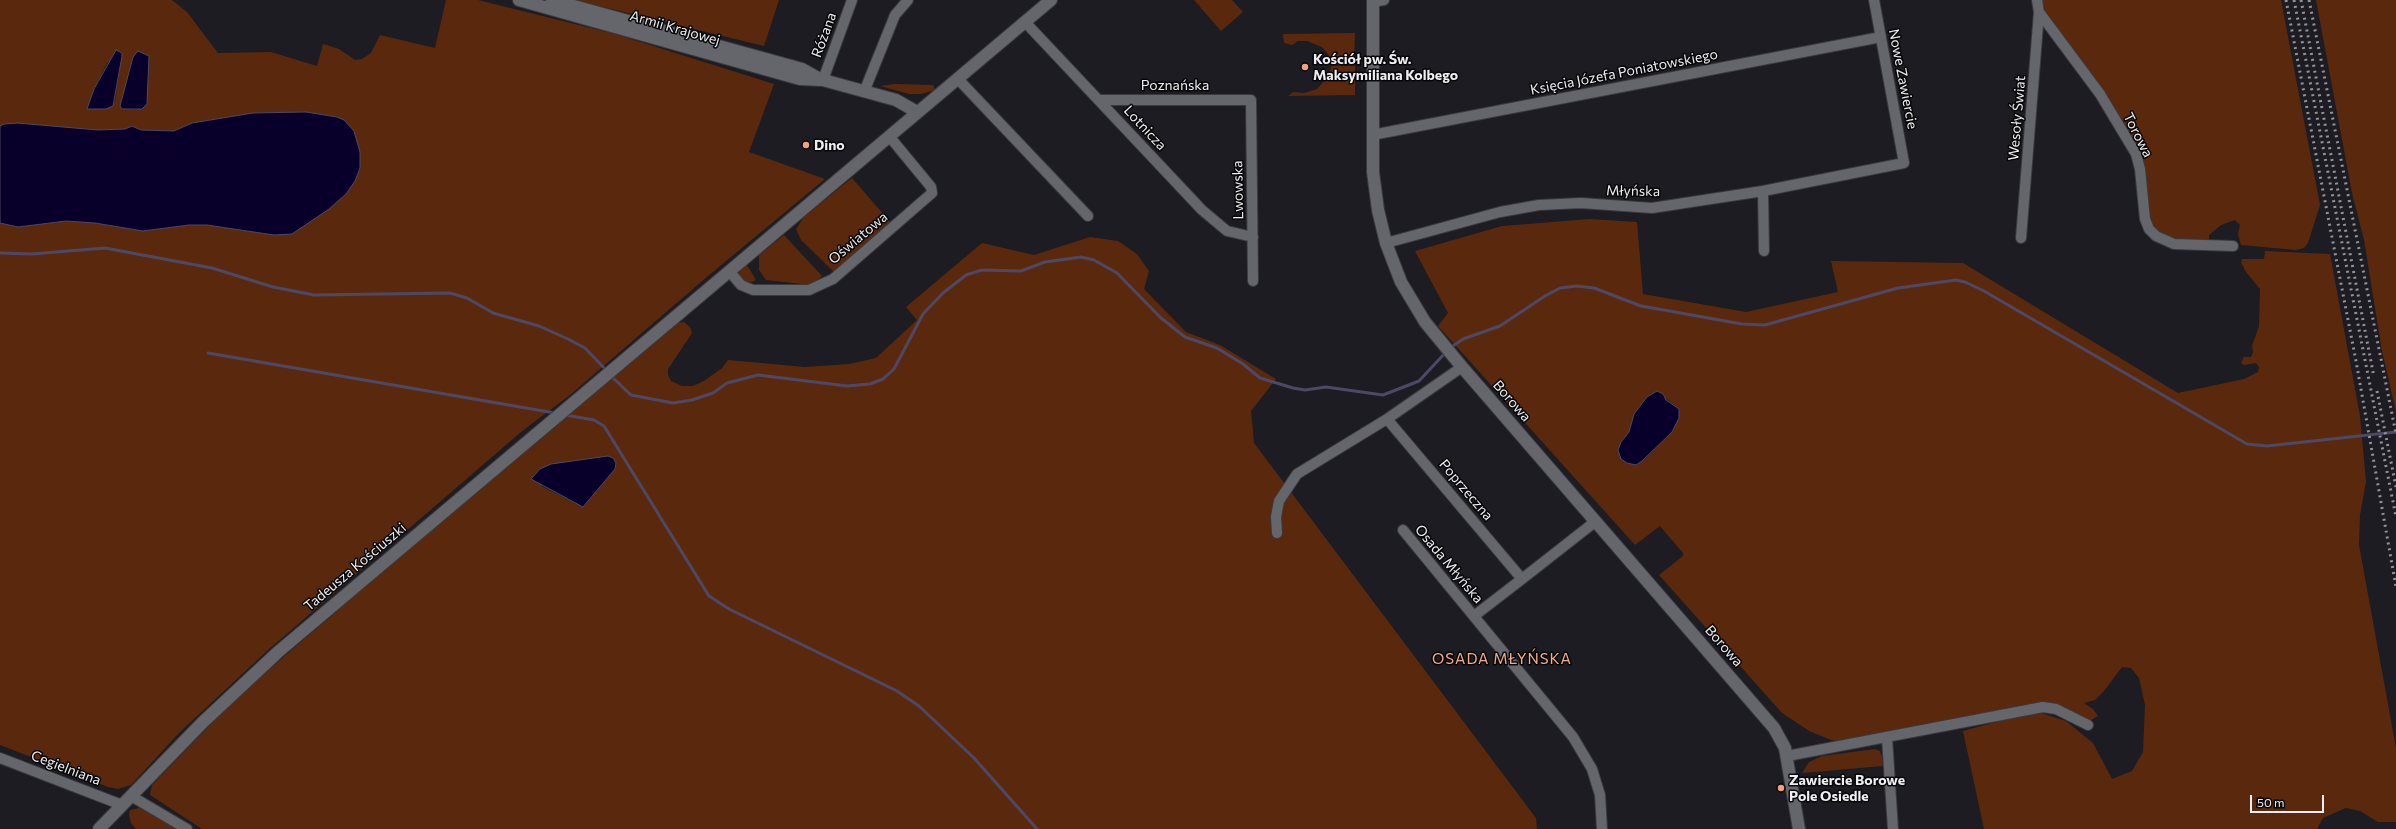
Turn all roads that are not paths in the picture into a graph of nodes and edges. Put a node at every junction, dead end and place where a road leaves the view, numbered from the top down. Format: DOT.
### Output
graph roads {
  1 [pos="519,0"];
  2 [pos="552,0"];
  3 [pos="852,0"];
  4 [pos="908,0"];
  5 [pos="1051,0"];
  6 [pos="1874,0"];
  7 [pos="2037,0"];
  8 [pos="1376,1"];
  9 [pos="2039,12"];
  10 [pos="1025,22"];
  11 [pos="1881,37"];
  12 [pos="958,79"];
  13 [pos="823,80"];
  14 [pos="864,92"];
  15 [pos="1100,100"];
  16 [pos="1251,100"];
  17 [pos="917,112"];
  18 [pos="1372,135"];
  19 [pos="889,136"];
  20 [pos="1904,163"];
  21 [pos="1763,191"];
  22 [pos="1088,216"];
  23 [pos="1253,237"];
  24 [pos="2021,238"];
  25 [pos="1386,243"];
  26 [pos="2233,246"];
  27 [pos="1764,252"];
  28 [pos="730,272"];
  29 [pos="1253,281"];
  30 [pos="1459,362"];
  31 [pos="1387,419"];
  32 [pos="1596,521"];
  33 [pos="1403,530"];
  34 [pos="1277,533"];
  35 [pos="1522,579"];
  36 [pos="1474,616"];
  37 [pos="2088,725"];
  38 [pos="1887,738"];
  39 [pos="1787,756"];
  40 [pos="0,758"];
  41 [pos="131,796"];
  42 [pos="122,805"];
  43 [pos="99,829"];
  44 [pos="187,829"];
  45 [pos="1602,829"];
  46 [pos="1799,829"];
  47 [pos="1893,829"];
  1 -- 13 [label="street, Armii Krajowej"];
  2 -- 13 [label="street, Armii Krajowej"];
  3 -- 13 [label="street, Różana"];
  4 -- 14 [label="street"];
  5 -- 10 [label="street"];
  6 -- 11 [label="street, Nowe Zawiercie"];
  7 -- 9 [label="street, Wesoły Świat"];
  8 -- 18 [label="street, Borowa"];
  9 -- 24 [label="street, Wesoły Świat"];
  9 -- 26 [label="street, Torowa"];
  10 -- 12 [label="street"];
  10 -- 15 [label="street, Lotnicza"];
  11 -- 18 [label="street, Księcia Józefa Poniatowskiego"];
  11 -- 20 [label="street, Nowe Zawiercie"];
  12 -- 17 [label="street"];
  12 -- 22 [label="street"];
  13 -- 14 [label="street, Armii Krajowej"];
  14 -- 17 [label="street, Armii Krajowej"];
  15 -- 16 [label="street, Poznańska"];
  15 -- 23 [label="street, Lotnicza"];
  16 -- 23 [label="street, Lwowska"];
  17 -- 19 [label="street"];
  18 -- 25 [label="street, Borowa"];
  19 -- 28 [label="street"];
  19 -- 28 [label="street, Oświatowa"];
  20 -- 21 [label="street, Młyńska"];
  21 -- 25 [label="street, Młyńska"];
  21 -- 27 [label="street"];
  23 -- 29 [label="street, Lwowska"];
  25 -- 30 [label="street, Borowa"];
  28 -- 41 [label="street, Tadeusza Kościuszki"];
  30 -- 31 [label="street"];
  30 -- 32 [label="street, Borowa"];
  31 -- 34 [label="street"];
  31 -- 35 [label="street, Poprzeczna"];
  32 -- 35 [label="street"];
  32 -- 39 [label="street, Borowa"];
  33 -- 36 [label="street, Osada Młyńska"];
  35 -- 36 [label="street, Osada Młyńska"];
  36 -- 45 [label="street, Osada Młyńska"];
  37 -- 38 [label="street"];
  38 -- 39 [label="street"];
  38 -- 47 [label="street"];
  39 -- 46 [label="street, Borowa"];
  40 -- 42 [label="street, Cegielniana"];
  41 -- 42 [label="street, Tadeusza Kościuszki"];
  41 -- 44 [label="street"];
  42 -- 43 [label="street, Tadeusza Kościuszki"];
}
